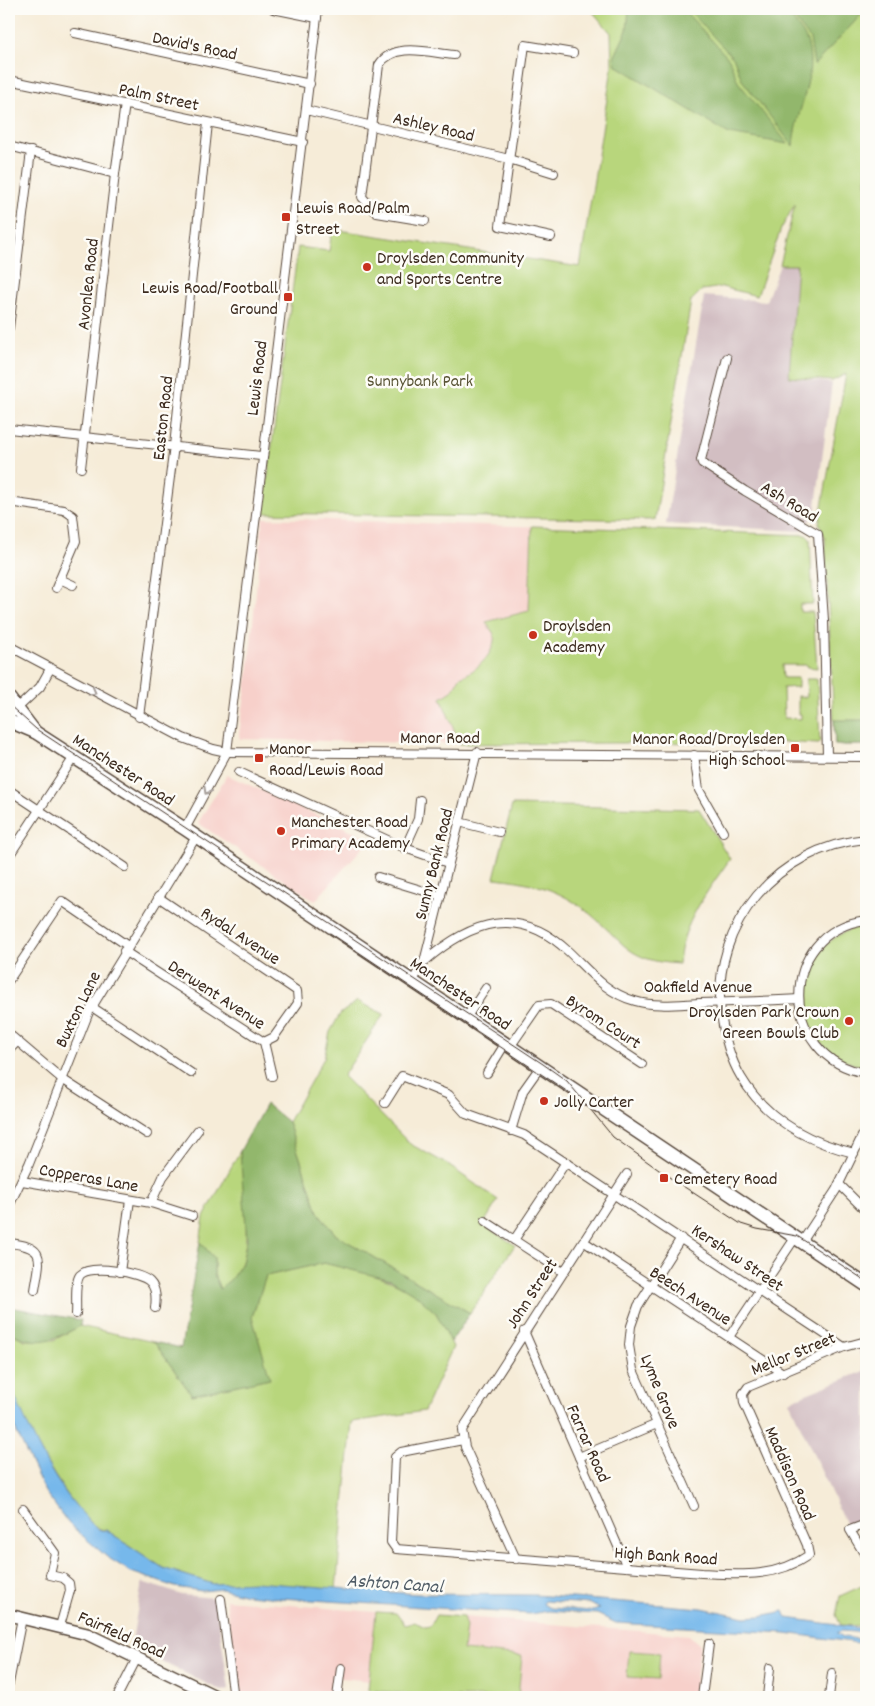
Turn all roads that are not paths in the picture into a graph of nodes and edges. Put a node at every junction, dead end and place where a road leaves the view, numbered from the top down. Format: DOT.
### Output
graph roads {
  1 [pos="273,9"];
  2 [pos="318,9"];
  3 [pos="317,18"];
  4 [pos="75,33"];
  5 [pos="574,54"];
  6 [pos="454,55"];
  7 [pos="9,80"];
  8 [pos="310,84"];
  9 [pos="125,104"];
  10 [pos="306,110"];
  11 [pos="208,123"];
  12 [pos="370,126"];
  13 [pos="303,142"];
  14 [pos="9,146"];
  15 [pos="31,151"];
  16 [pos="509,159"];
  17 [pos="554,173"];
  18 [pos="115,174"];
  19 [pos="425,221"];
  20 [pos="551,237"];
  21 [pos="9,328"];
  22 [pos="727,358"];
  23 [pos="9,429"];
  24 [pos="85,438"];
  25 [pos="174,446"];
  26 [pos="261,456"];
  27 [pos="81,468"];
  28 [pos="9,502"];
  29 [pos="60,579"];
  30 [pos="73,584"];
  31 [pos="56,588"];
  32 [pos="9,646"];
  33 [pos="50,669"];
  34 [pos="11,707"];
  35 [pos="139,717"];
  36 [pos="9,721"];
  37 [pos="35,732"];
  38 [pos="227,752"];
  39 [pos="477,752"];
  40 [pos="694,755"];
  41 [pos="827,756"];
  42 [pos="74,757"];
  43 [pos="866,757"];
  44 [pos="239,772"];
  45 [pos="9,790"];
  46 [pos="420,800"];
  47 [pos="39,810"];
  48 [pos="459,822"];
  49 [pos="185,829"];
  50 [pos="499,832"];
  51 [pos="723,832"];
  52 [pos="196,837"];
  53 [pos="866,839"];
  54 [pos="405,848"];
  55 [pos="9,856"];
  56 [pos="448,863"];
  57 [pos="126,867"];
  58 [pos="378,878"];
  59 [pos="441,896"];
  60 [pos="158,897"];
  61 [pos="866,920"];
  62 [pos="126,948"];
  63 [pos="424,962"];
  64 [pos="9,980"];
  65 [pos="412,982"];
  66 [pos="486,988"];
  67 [pos="799,999"];
  68 [pos="720,1002"];
  69 [pos="92,1007"];
  70 [pos="466,1018"];
  71 [pos="9,1034"];
  72 [pos="17,1042"];
  73 [pos="264,1042"];
  74 [pos="508,1046"];
  75 [pos="9,1050"];
  76 [pos="642,1064"];
  77 [pos="540,1067"];
  78 [pos="192,1073"];
  79 [pos="487,1073"];
  80 [pos="866,1073"];
  81 [pos="272,1076"];
  82 [pos="62,1079"];
  83 [pos="386,1103"];
  84 [pos="866,1128"];
  85 [pos="198,1130"];
  86 [pos="511,1131"];
  87 [pos="147,1134"];
  88 [pos="854,1154"];
  89 [pos="566,1162"];
  90 [pos="627,1174"];
  91 [pos="22,1181"];
  92 [pos="839,1184"];
  93 [pos="614,1193"];
  94 [pos="130,1200"];
  95 [pos="151,1203"];
  96 [pos="9,1206"];
  97 [pos="866,1211"];
  98 [pos="192,1216"];
  99 [pos="485,1221"];
  100 [pos="681,1238"];
  101 [pos="514,1240"];
  102 [pos="799,1240"];
  103 [pos="583,1241"];
  104 [pos="9,1243"];
  105 [pos="120,1272"];
  106 [pos="562,1272"];
  107 [pos="650,1285"];
  108 [pos="866,1285"];
  109 [pos="35,1290"];
  110 [pos="760,1290"];
  111 [pos="155,1308"];
  112 [pos="76,1314"];
  113 [pos="524,1332"];
  114 [pos="729,1337"];
  115 [pos="866,1341"];
  116 [pos="844,1347"];
  117 [pos="783,1373"];
  118 [pos="744,1403"];
  119 [pos="657,1424"];
  120 [pos="463,1440"];
  121 [pos="579,1457"];
  122 [pos="694,1506"];
  123 [pos="23,1509"];
  124 [pos="866,1524"];
  125 [pos="809,1555"];
  126 [pos="866,1557"];
  127 [pos="516,1559"];
  128 [pos="627,1567"];
  129 [pos="221,1599"];
  130 [pos="9,1615"];
  131 [pos="22,1618"];
  132 [pos="60,1626"];
  133 [pos="709,1644"];
  134 [pos="137,1658"];
  135 [pos="340,1668"];
  136 [pos="770,1668"];
  137 [pos="832,1674"];
  138 [pos="9,1683"];
  139 [pos="120,1696"];
  140 [pos="217,1697"];
  141 [pos="230,1697"];
  142 [pos="337,1697"];
  143 [pos="702,1697"];
  144 [pos="766,1697"];
  145 [pos="829,1697"];
  1 -- 3 [label="street"];
  2 -- 3 [label="street, Lewis Road"];
  3 -- 8 [label="street, Lewis Road"];
  4 -- 8 [label="street, David's Road"];
  5 -- 16 [label="street"];
  6 -- 12 [label="street"];
  7 -- 9 [label="street, Palm Street"];
  8 -- 10 [label="street, Lewis Road"];
  9 -- 11 [label="street, Palm Street"];
  9 -- 18 [label="street, Avonlea Road"];
  10 -- 12 [label="street, Ashley Road"];
  10 -- 13 [label="street, Lewis Road"];
  11 -- 13 [label="street, Palm Street"];
  11 -- 25 [label="street, Easton Road"];
  12 -- 16 [label="street, Ashley Road"];
  12 -- 19 [label="street"];
  13 -- 26 [label="street, Lewis Road"];
  14 -- 15 [label="street"];
  15 -- 18 [label="street"];
  15 -- 21 [label="street"];
  16 -- 17 [label="street, Ashley Road"];
  16 -- 20 [label="street"];
  18 -- 24 [label="street, Avonlea Road"];
  22 -- 41 [label="street, Ash Road"];
  23 -- 24 [label="street"];
  24 -- 25 [label="street"];
  24 -- 27 [label="street, Avonlea Road"];
  25 -- 26 [label="street"];
  25 -- 35 [label="street, Easton Road"];
  26 -- 38 [label="street, Lewis Road"];
  28 -- 29 [label="street"];
  29 -- 30 [label="street"];
  29 -- 31 [label="street"];
  32 -- 33 [label="street, Manor Road"];
  33 -- 34 [label="street"];
  33 -- 35 [label="street, Manor Road, one-way"];
  34 -- 37 [label="main road, Manchester Road"];
  35 -- 38 [label="street, Manor Road"];
  36 -- 37 [label="main road, Manchester Road"];
  37 -- 42 [label="main road, Manchester Road"];
  38 -- 39 [label="street, Manor Road"];
  38 -- 49 [label="street, one-way"];
  39 -- 40 [label="street, Manor Road"];
  39 -- 48 [label="street, Sunny Bank Road"];
  40 -- 41 [label="street, Manor Road"];
  40 -- 51 [label="street"];
  41 -- 43 [label="street, Manor Road"];
  42 -- 47 [label="street"];
  42 -- 49 [label="main road, Manchester Road"];
  44 -- 54 [label="street"];
  45 -- 47 [label="street"];
  46 -- 54 [label="street"];
  47 -- 55 [label="street"];
  47 -- 57 [label="street"];
  48 -- 50 [label="street"];
  48 -- 56 [label="street, Sunny Bank Road"];
  49 -- 52 [label="main road, Manchester Road"];
  52 -- 60 [label="street, Buxton Lane"];
  52 -- 65 [label="main road, Manchester Road"];
  53 -- 68 [label="street"];
  54 -- 56 [label="street"];
  56 -- 59 [label="street, Sunny Bank Road"];
  58 -- 59 [label="street"];
  59 -- 63 [label="street, Sunny Bank Road"];
  60 -- 62 [label="street, Buxton Lane"];
  60 -- 73 [label="street, Rydal Avenue"];
  61 -- 67 [label="street"];
  62 -- 64 [label="street, Derwent Avenue"];
  62 -- 69 [label="street, Buxton Lane"];
  62 -- 73 [label="street, Derwent Avenue"];
  63 -- 65 [label="street, Sunny Bank Road"];
  63 -- 68 [label="street, Oakfield Avenue"];
  65 -- 70 [label="main road, Manchester Road"];
  66 -- 70 [label="street"];
  67 -- 68 [label="street, Oakfield Avenue"];
  67 -- 80 [label="street"];
  68 -- 88 [label="street"];
  69 -- 78 [label="street"];
  69 -- 82 [label="street, Buxton Lane"];
  70 -- 74 [label="main road, Manchester Road"];
  71 -- 72 [label="street"];
  72 -- 75 [label="street"];
  72 -- 82 [label="street"];
  73 -- 81 [label="street, Derwent Avenue"];
  74 -- 76 [label="street, Byrom Court"];
  74 -- 77 [label="main road, Manchester Road"];
  74 -- 79 [label="street"];
  77 -- 86 [label="street"];
  77 -- 102 [label="main road, Manchester Road"];
  82 -- 87 [label="street"];
  82 -- 91 [label="street, Buxton Lane"];
  83 -- 86 [label="street, Kershaw Street"];
  84 -- 88 [label="street"];
  85 -- 95 [label="street"];
  86 -- 89 [label="street, Kershaw Street"];
  88 -- 92 [label="street"];
  89 -- 93 [label="street, Kershaw Street"];
  89 -- 101 [label="street"];
  90 -- 93 [label="street, John Street"];
  91 -- 94 [label="street, Copperas Lane"];
  91 -- 96 [label="street, Buxton Lane"];
  92 -- 97 [label="street"];
  92 -- 102 [label="street"];
  93 -- 100 [label="street, Kershaw Street"];
  93 -- 103 [label="street, John Street"];
  94 -- 95 [label="street, Copperas Lane"];
  94 -- 105 [label="street"];
  95 -- 98 [label="street, Copperas Lane"];
  99 -- 101 [label="street"];
  100 -- 107 [label="street, Lyme Grove"];
  100 -- 110 [label="street, Kershaw Street"];
  101 -- 106 [label="street"];
  102 -- 108 [label="main road, Manchester Road"];
  102 -- 110 [label="street"];
  103 -- 106 [label="street, John Street"];
  103 -- 107 [label="street, Beech Avenue"];
  104 -- 109 [label="street"];
  105 -- 111 [label="street"];
  105 -- 112 [label="street"];
  106 -- 113 [label="street, John Street"];
  107 -- 114 [label="street, Beech Avenue"];
  107 -- 119 [label="street, Lyme Grove"];
  110 -- 114 [label="street"];
  110 -- 116 [label="street, Kershaw Street"];
  113 -- 120 [label="street, John Street"];
  113 -- 121 [label="street, Farrar Road"];
  114 -- 117 [label="street, Beech Avenue"];
  115 -- 116 [label="street, Mellor Street"];
  116 -- 117 [label="street, Mellor Street"];
  117 -- 118 [label="street, Mellor Street"];
  118 -- 125 [label="street, Maddison Road"];
  119 -- 121 [label="street"];
  119 -- 122 [label="street, Lyme Grove"];
  120 -- 127 [label="street"];
  120 -- 127 [label="street, High Bank Road"];
  121 -- 128 [label="street, Farrar Road"];
  123 -- 132 [label="street"];
  124 -- 126 [label="street"];
  125 -- 128 [label="street, High Bank Road"];
  127 -- 128 [label="street, High Bank Road"];
  129 -- 141 [label="street"];
  130 -- 131 [label="street, Fairfield Road"];
  131 -- 132 [label="street, Fairfield Road"];
  131 -- 138 [label="street"];
  132 -- 134 [label="street, Fairfield Road"];
  133 -- 143 [label="street"];
  134 -- 139 [label="street"];
  134 -- 140 [label="street, Fairfield Road"];
  135 -- 142 [label="street"];
  136 -- 144 [label="street"];
  137 -- 145 [label="street"];
}
